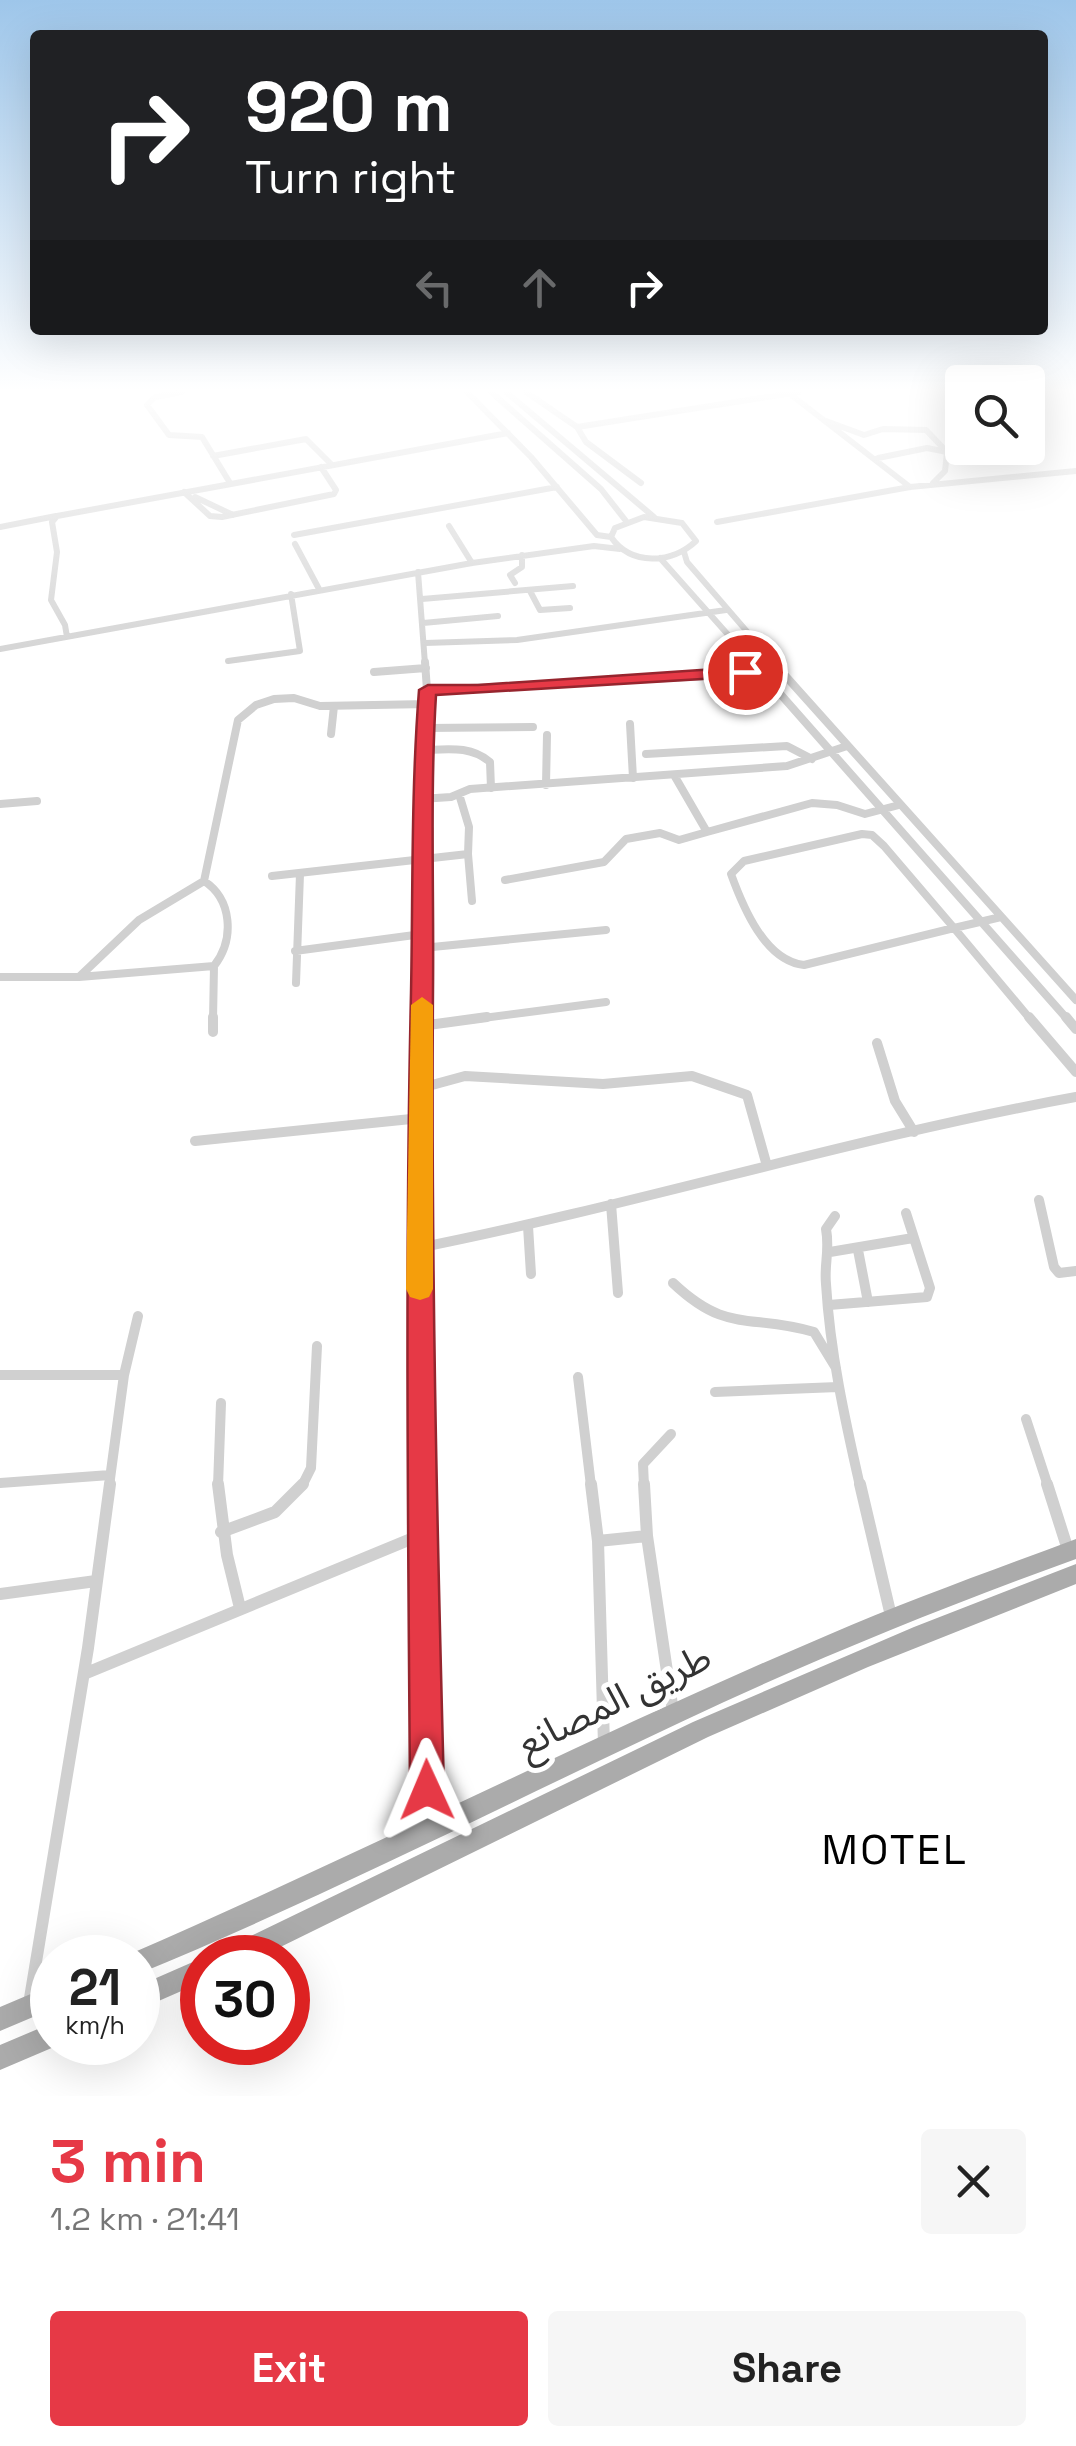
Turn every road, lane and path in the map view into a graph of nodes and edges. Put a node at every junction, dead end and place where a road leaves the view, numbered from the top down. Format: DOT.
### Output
graph roads {
  1 [pos="195,490"];
  2 [pos="336,490"];
  3 [pos="543,490"];
  4 [pos="559,490"];
  5 [pos="601,490"];
  6 [pos="622,490"];
  7 [pos="894,490"];
  8 [pos="184,492"];
  9 [pos="193,496"];
  10 [pos="233,515"];
  11 [pos="57,516"];
  12 [pos="654,517"];
  13 [pos="626,521"];
  14 [pos="717,522"];
  15 [pos="449,526"];
  16 [pos="0,527"];
  17 [pos="611,538"];
  18 [pos="594,546"];
  19 [pos="620,549"];
  20 [pos="684,552"];
  21 [pos="522,555"];
  22 [pos="660,558"];
  23 [pos="472,563"];
  24 [pos="418,572"];
  25 [pos="515,582"];
  26 [pos="573,586"];
  27 [pos="319,589"];
  28 [pos="530,591"];
  29 [pos="291,594"];
  30 [pos="422,599"];
  31 [pos="570,608"];
  32 [pos="726,610"];
  33 [pos="707,613"];
  34 [pos="498,616"];
  35 [pos="423,623"];
  36 [pos="0,638"];
  37 [pos="66,638"];
  38 [pos="425,643"];
  39 [pos="2,648"];
  40 [pos="228,661"];
  41 [pos="779,665"];
  42 [pos="426,668"];
  43 [pos="756,669"];
  44 [pos="374,672"];
  45 [pos="428,690"];
  46 [pos="428,704"];
  47 [pos="334,706"];
  48 [pos="630,724"];
  49 [pos="534,727"];
  50 [pos="426,728"];
  51 [pos="330,734"];
  52 [pos="546,735"];
  53 [pos="848,746"];
  54 [pos="426,750"];
  55 [pos="832,751"];
  56 [pos="646,754"];
  57 [pos="812,759"];
  58 [pos="674,775"];
  59 [pos="633,778"];
  60 [pos="546,784"];
  61 [pos="491,788"];
  62 [pos="459,794"];
  63 [pos="421,799"];
  64 [pos="37,801"];
  65 [pos="0,804"];
  66 [pos="899,804"];
  67 [pos="882,810"];
  68 [pos="707,832"];
  69 [pos="468,854"];
  70 [pos="423,857"];
  71 [pos="300,874"];
  72 [pos="272,876"];
  73 [pos="506,880"];
  74 [pos="204,882"];
  75 [pos="472,901"];
  76 [pos="1001,917"];
  77 [pos="979,922"];
  78 [pos="955,928"];
  79 [pos="606,930"];
  80 [pos="422,934"];
  81 [pos="422,948"];
  82 [pos="296,951"];
  83 [pos="214,966"];
  84 [pos="0,976"];
  85 [pos="79,977"];
  86 [pos="296,984"];
  87 [pos="1076,1000"];
  88 [pos="606,1002"];
  89 [pos="422,1026"];
  90 [pos="1076,1029"];
  91 [pos="213,1032"];
  92 [pos="877,1043"];
  93 [pos="1076,1072"];
  94 [pos="421,1088"];
  95 [pos="1076,1097"];
  96 [pos="421,1118"];
  97 [pos="914,1132"];
  98 [pos="195,1141"];
  99 [pos="767,1166"];
  100 [pos="1038,1200"];
  101 [pos="610,1204"];
  102 [pos="906,1213"];
  103 [pos="835,1216"];
  104 [pos="528,1226"];
  105 [pos="913,1238"];
  106 [pos="418,1248"];
  107 [pos="858,1250"];
  108 [pos="830,1252"];
  109 [pos="1076,1272"];
  110 [pos="531,1274"];
  111 [pos="674,1284"];
  112 [pos="618,1293"];
  113 [pos="868,1302"];
  114 [pos="828,1305"];
  115 [pos="138,1316"];
  116 [pos="317,1346"];
  117 [pos="837,1370"];
  118 [pos="124,1375"];
  119 [pos="0,1376"];
  120 [pos="578,1378"];
  121 [pos="838,1387"];
  122 [pos="715,1392"];
  123 [pos="220,1403"];
  124 [pos="1026,1420"];
  125 [pos="670,1434"];
  126 [pos="110,1476"];
  127 [pos="0,1483"];
  128 [pos="220,1532"];
  129 [pos="423,1534"];
  130 [pos="646,1536"];
  131 [pos="598,1542"];
  132 [pos="1073,1558"];
  133 [pos="96,1581"];
  134 [pos="0,1594"];
  135 [pos="240,1608"];
  136 [pos="891,1616"];
  137 [pos="84,1674"];
  138 [pos="674,1712"];
  139 [pos="604,1745"];
  140 [pos="429,1829"];
  141 [pos="279,1935"];
  142 [pos="160,1953"];
  143 [pos="28,2007"];
  144 [pos="0,2019"];
  145 [pos="30,2045"];
  146 [pos="0,2058"];
  1 -- 8 [label="street"];
  2 -- 10 [label="street"];
  3 -- 27 [label="street"];
  4 -- 17 [label="street"];
  5 -- 13 [label="street"];
  6 -- 12 [label="street"];
  7 -- 14 [label="street"];
  8 -- 9 [label="street"];
  8 -- 11 [label="street"];
  9 -- 10 [label="street"];
  9 -- 10 [label="street"];
  11 -- 16 [label="street"];
  11 -- 37 [label="street"];
  12 -- 13 [label="street"];
  12 -- 20 [label="street"];
  13 -- 17 [label="street"];
  15 -- 23 [label="street"];
  17 -- 18 [label="street"];
  17 -- 19 [label="street"];
  18 -- 19 [label="street"];
  18 -- 21 [label="street"];
  19 -- 22 [label="street"];
  20 -- 22 [label="street"];
  20 -- 32 [label="street"];
  21 -- 23 [label="street"];
  21 -- 25 [label="street"];
  22 -- 33 [label="street"];
  23 -- 24 [label="street"];
  24 -- 27 [label="street"];
  24 -- 30 [label="street"];
  26 -- 28 [label="street"];
  27 -- 29 [label="street"];
  28 -- 30 [label="street"];
  28 -- 31 [label="street"];
  29 -- 37 [label="street"];
  29 -- 40 [label="street"];
  30 -- 35 [label="street"];
  32 -- 33 [label="street"];
  32 -- 41 [label="street"];
  33 -- 38 [label="street"];
  33 -- 43 [label="street"];
  34 -- 35 [label="street"];
  35 -- 38 [label="street"];
  36 -- 39 [label="street"];
  37 -- 39 [label="street"];
  38 -- 42 [label="street"];
  41 -- 43 [label="street"];
  41 -- 53 [label="street"];
  42 -- 44 [label="street"];
  42 -- 45 [label="street"];
  43 -- 45 [label="street"];
  43 -- 55 [label="street"];
  45 -- 46 [label="street"];
  46 -- 47 [label="street"];
  46 -- 50 [label="street"];
  47 -- 51 [label="street"];
  47 -- 74 [label="street"];
  48 -- 59 [label="street"];
  49 -- 50 [label="street"];
  50 -- 54 [label="street"];
  52 -- 60 [label="street"];
  53 -- 55 [label="street"];
  53 -- 66 [label="street"];
  54 -- 61 [label="street"];
  54 -- 63 [label="street"];
  55 -- 57 [label="street"];
  55 -- 67 [label="street"];
  56 -- 57 [label="street"];
  57 -- 58 [label="street"];
  58 -- 59 [label="street"];
  58 -- 68 [label="street"];
  59 -- 60 [label="street"];
  60 -- 61 [label="street"];
  61 -- 62 [label="street"];
  62 -- 63 [label="street"];
  62 -- 69 [label="street"];
  63 -- 70 [label="street"];
  64 -- 65 [label="street"];
  66 -- 67 [label="street"];
  66 -- 76 [label="street"];
  67 -- 68 [label="street"];
  67 -- 77 [label="street"];
  68 -- 73 [label="street"];
  69 -- 70 [label="street"];
  69 -- 75 [label="street"];
  70 -- 71 [label="street"];
  70 -- 80 [label="street"];
  71 -- 72 [label="street"];
  71 -- 82 [label="street"];
  74 -- 83 [label="street"];
  74 -- 85 [label="street"];
  76 -- 77 [label="street"];
  76 -- 87 [label="street"];
  77 -- 78 [label="street"];
  77 -- 90 [label="street"];
  78 -- 78 [label="street"];
  78 -- 93 [label="street"];
  79 -- 81 [label="street"];
  80 -- 81 [label="street"];
  80 -- 82 [label="street"];
  81 -- 89 [label="street"];
  82 -- 86 [label="street"];
  83 -- 85 [label="street"];
  83 -- 91 [label="street"];
  84 -- 85 [label="street"];
  88 -- 89 [label="street"];
  89 -- 94 [label="street"];
  92 -- 97 [label="street"];
  94 -- 96 [label="street"];
  94 -- 99 [label="street"];
  95 -- 97 [label="street"];
  96 -- 98 [label="street"];
  96 -- 106 [label="street"];
  97 -- 99 [label="street"];
  99 -- 101 [label="street"];
  100 -- 109 [label="street"];
  101 -- 104 [label="street"];
  101 -- 112 [label="street"];
  102 -- 105 [label="street"];
  103 -- 108 [label="street"];
  104 -- 106 [label="street"];
  104 -- 110 [label="street"];
  105 -- 107 [label="street"];
  105 -- 113 [label="street"];
  106 -- 129 [label="street"];
  107 -- 108 [label="street"];
  107 -- 113 [label="street"];
  108 -- 114 [label="street"];
  111 -- 117 [label="street"];
  113 -- 114 [label="street"];
  114 -- 117 [label="street"];
  115 -- 118 [label="street"];
  116 -- 128 [label="street"];
  117 -- 121 [label="street"];
  118 -- 119 [label="street"];
  118 -- 126 [label="street"];
  120 -- 131 [label="street"];
  121 -- 122 [label="street"];
  121 -- 136 [label="street"];
  123 -- 128 [label="street"];
  124 -- 132 [label="street"];
  125 -- 130 [label="street"];
  126 -- 127 [label="street"];
  126 -- 133 [label="street"];
  128 -- 135 [label="street"];
  129 -- 135 [label="street"];
  129 -- 140 [label="street"];
  130 -- 131 [label="street"];
  130 -- 138 [label="street"];
  131 -- 139 [label="street"];
  132 -- 136 [label="main road, طريق المصانع"];
  132 -- 141 [label="main road, طريق المصانع"];
  133 -- 134 [label="street"];
  133 -- 137 [label="street"];
  135 -- 137 [label="street"];
  136 -- 138 [label="main road, طريق المصانع"];
  137 -- 143 [label="street"];
  138 -- 139 [label="main road, طريق المصانع"];
  139 -- 140 [label="main road, طريق المصانع"];
  140 -- 142 [label="main road, طريق المصانع"];
  143 -- 144 [label="main road"];
  145 -- 146 [label="main road"];
}
